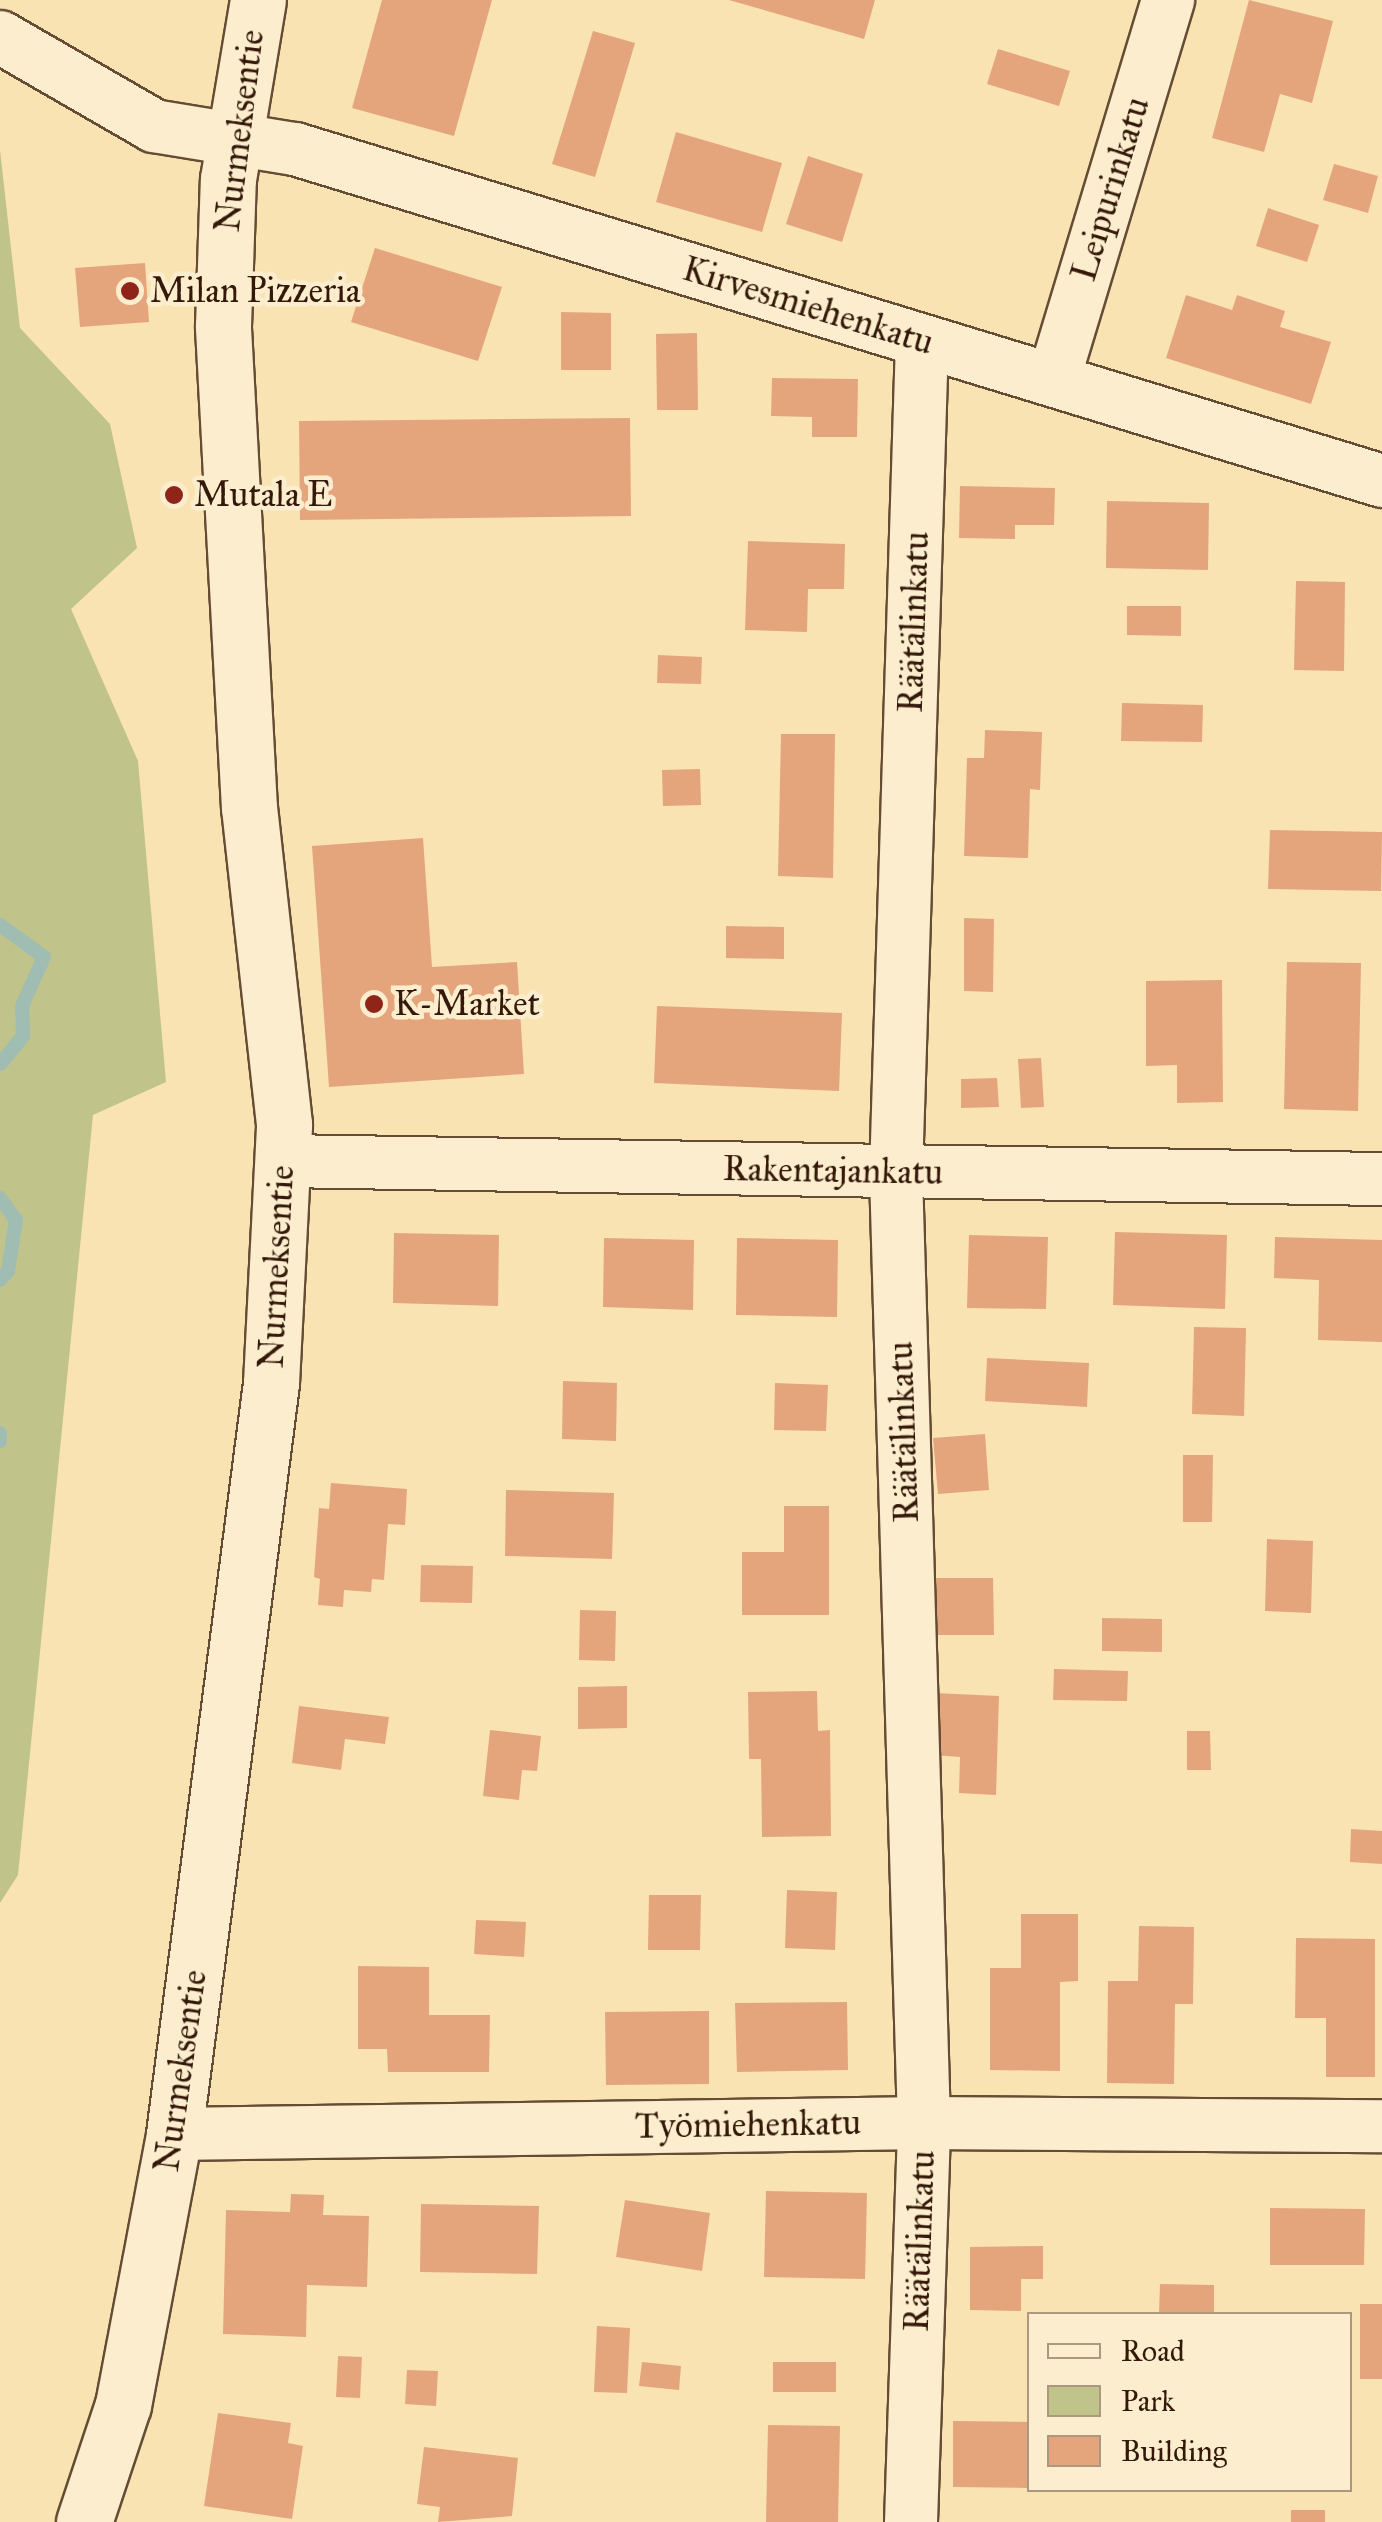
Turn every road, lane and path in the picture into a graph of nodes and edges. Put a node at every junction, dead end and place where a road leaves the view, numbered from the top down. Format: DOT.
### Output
graph roads {
  1 [pos="258,0"];
  2 [pos="1168,0"];
  3 [pos="0,38"];
  4 [pos="233,137"];
  5 [pos="922,341"];
  6 [pos="1054,378"];
  7 [pos="1382,481"];
  8 [pos="283,1161"];
  9 [pos="896,1174"];
  10 [pos="1382,1178"];
  11 [pos="924,2123"];
  12 [pos="1382,2126"];
  13 [pos="174,2134"];
  14 [pos="84,2522"];
  15 [pos="911,2522"];
  1 -- 4 [label="street, Nurmeksentie"];
  2 -- 6 [label="street, Leipurinkatu"];
  3 -- 4 [label="street, Kirvesmiehenkatu"];
  4 -- 5 [label="street, Kirvesmiehenkatu"];
  4 -- 8 [label="street, Nurmeksentie"];
  5 -- 6 [label="street, Kirvesmiehenkatu"];
  5 -- 9 [label="street, Räätälinkatu"];
  6 -- 7 [label="street, Kirvesmiehenkatu"];
  8 -- 9 [label="street, Rakentajankatu"];
  8 -- 13 [label="street, Nurmeksentie"];
  9 -- 10 [label="street, Rakentajankatu"];
  9 -- 11 [label="street, Räätälinkatu"];
  11 -- 12 [label="street, Työmiehenkatu"];
  11 -- 13 [label="street, Työmiehenkatu"];
  11 -- 15 [label="street, Räätälinkatu"];
  13 -- 14 [label="street, Nurmeksentie"];
}
